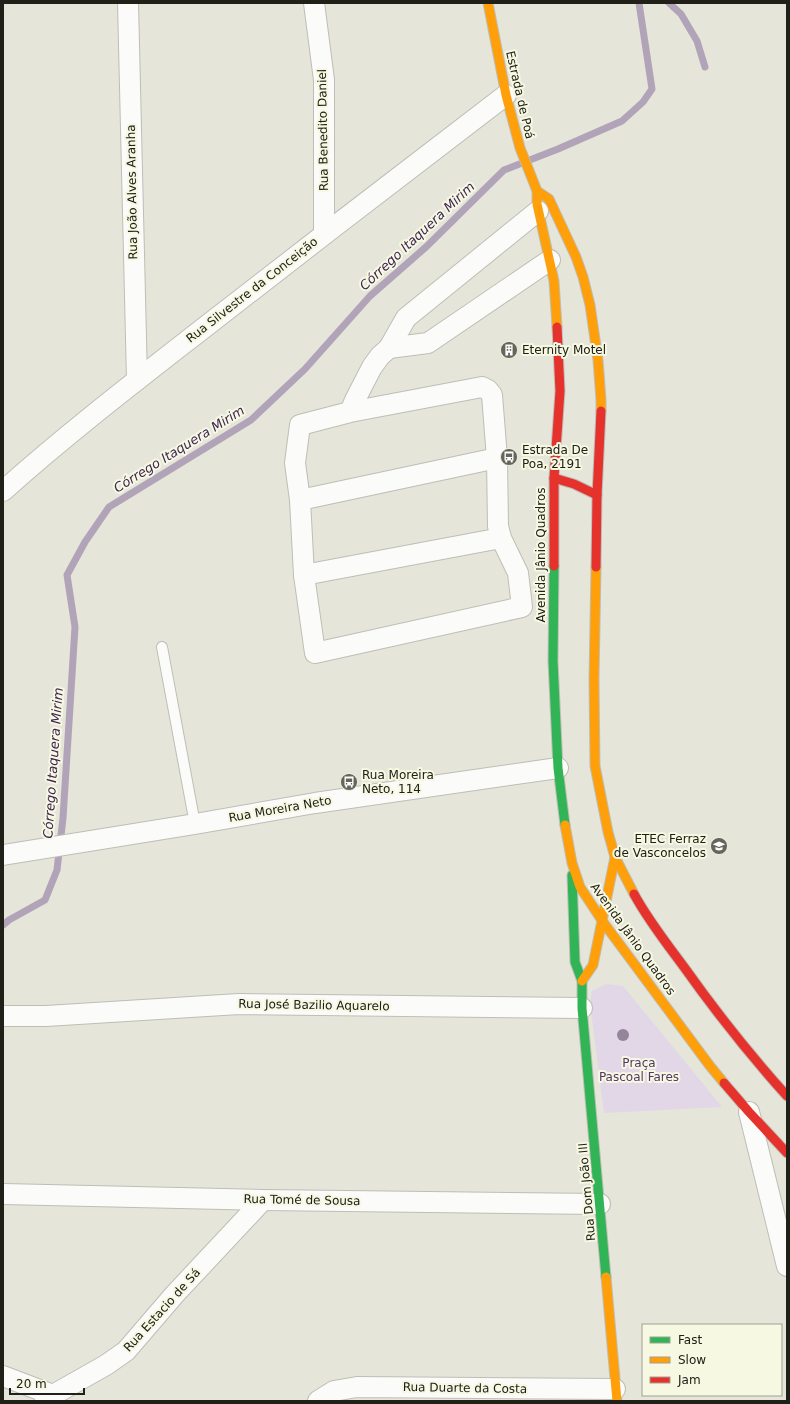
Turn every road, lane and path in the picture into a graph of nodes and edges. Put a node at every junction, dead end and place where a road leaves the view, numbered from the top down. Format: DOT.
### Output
graph roads {
  1 [pos="128,3"];
  2 [pos="314,3"];
  3 [pos="488,3"];
  4 [pos="506,95"];
  5 [pos="537,191"];
  6 [pos="538,211"];
  7 [pos="324,234"];
  8 [pos="550,260"];
  9 [pos="389,348"];
  10 [pos="137,380"];
  11 [pos="350,412"];
  12 [pos="497,458"];
  13 [pos="554,478"];
  14 [pos="3,491"];
  15 [pos="597,495"];
  16 [pos="300,500"];
  17 [pos="501,538"];
  18 [pos="304,575"];
  19 [pos="162,647"];
  20 [pos="558,768"];
  21 [pos="195,824"];
  22 [pos="3,855"];
  23 [pos="615,857"];
  24 [pos="572,863"];
  25 [pos="602,922"];
  26 [pos="582,981"];
  27 [pos="582,1008"];
  28 [pos="3,1016"];
  29 [pos="787,1096"];
  30 [pos="748,1112"];
  31 [pos="787,1153"];
  32 [pos="3,1194"];
  33 [pos="263,1200"];
  34 [pos="600,1204"];
  35 [pos="787,1266"];
  36 [pos="3,1376"];
  37 [pos="616,1395"];
  38 [pos="49,1398"];
  39 [pos="318,1401"];
  1 -- 10 [label="street, Rua João Alves Aranha"];
  2 -- 7 [label="street, Rua Benedito Daniel"];
  3 -- 4 [label="main road, Estrada de Poá"];
  4 -- 5 [label="main road, Estrada de Poá"];
  4 -- 7 [label="street, Rua Silvestre da Conceição"];
  5 -- 6 [label="main road, Avenida Jânio Quadros"];
  5 -- 15 [label="main road, Avenida Jânio Quadros"];
  6 -- 8 [label="main road, Avenida Jânio Quadros"];
  6 -- 9 [label="street"];
  7 -- 10 [label="street, Rua Silvestre da Conceição"];
  8 -- 9 [label="street"];
  8 -- 13 [label="main road, Avenida Jânio Quadros"];
  9 -- 11 [label="street"];
  10 -- 14 [label="street, Rua Silvestre da Conceição"];
  11 -- 12 [label="street"];
  11 -- 16 [label="street"];
  12 -- 16 [label="street"];
  12 -- 17 [label="street"];
  13 -- 15 [label="main road"];
  13 -- 20 [label="main road, Avenida Jânio Quadros"];
  15 -- 23 [label="main road, Avenida Jânio Quadros"];
  16 -- 18 [label="street"];
  17 -- 18 [label="street"];
  17 -- 18 [label="street"];
  19 -- 21 [label="lane"];
  20 -- 21 [label="street, Rua Moreira Neto"];
  20 -- 24 [label="main road, Avenida Jânio Quadros"];
  21 -- 22 [label="street, Rua Moreira Neto"];
  23 -- 25 [label="main road"];
  23 -- 29 [label="main road, Avenida Jânio Quadros"];
  24 -- 25 [label="main road, Avenida Jânio Quadros"];
  24 -- 26 [label="main road, Rua Dom João III"];
  25 -- 26 [label="main road"];
  25 -- 30 [label="main road, Avenida Jânio Quadros"];
  26 -- 27 [label="main road, Rua Dom João III"];
  27 -- 28 [label="street, Rua José Bazilio Aquarelo"];
  27 -- 34 [label="main road, Rua Dom João III"];
  30 -- 31 [label="main road, Avenida Jânio Quadros"];
  30 -- 35 [label="street"];
  32 -- 33 [label="street, Rua Tomé de Sousa"];
  33 -- 34 [label="street, Rua Tomé de Sousa"];
  33 -- 38 [label="street, Rua Estacio de Sá"];
  34 -- 37 [label="main road, Rua Dom João III"];
  36 -- 38 [label="street"];
  37 -- 39 [label="street, Rua Duarte da Costa"];
}
